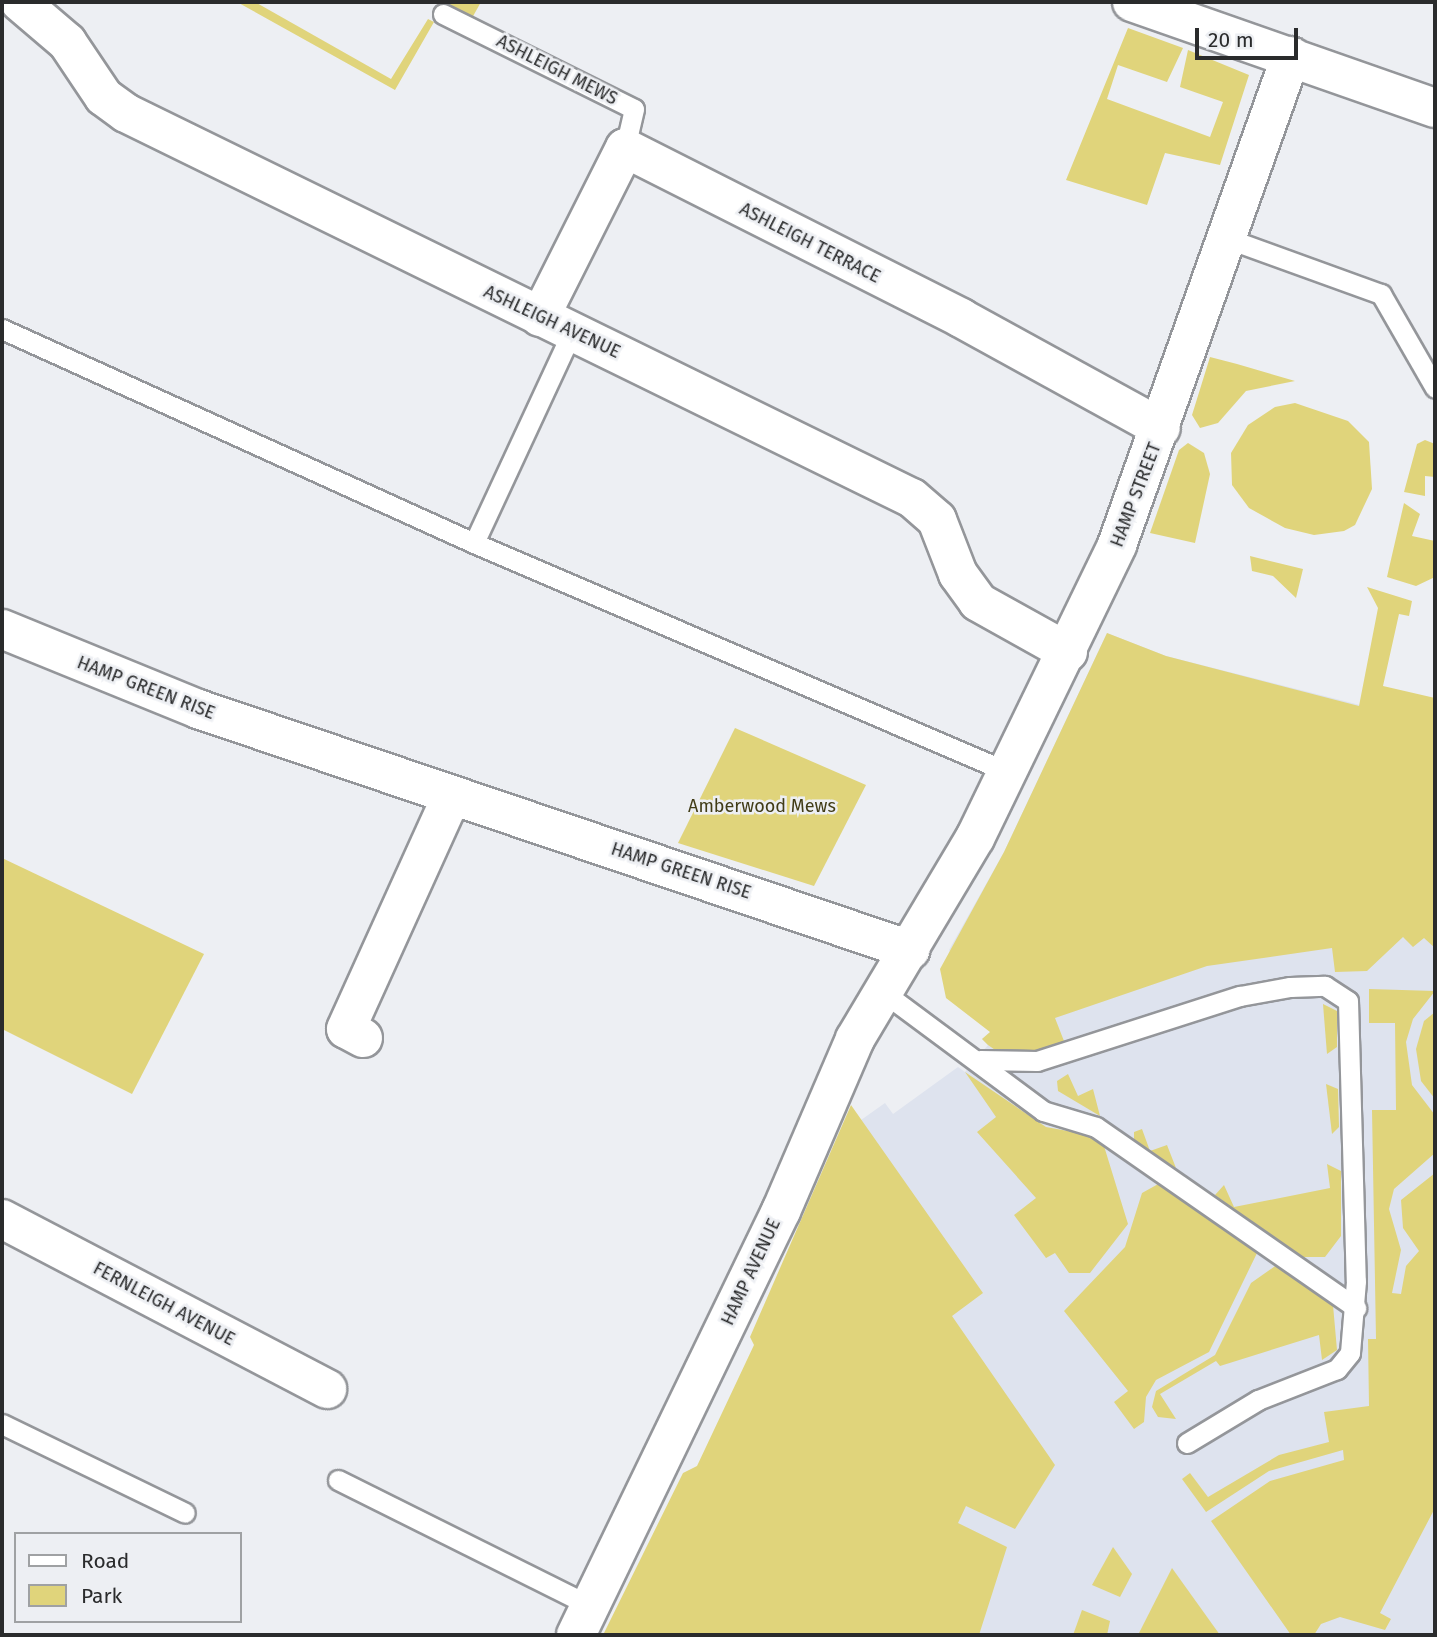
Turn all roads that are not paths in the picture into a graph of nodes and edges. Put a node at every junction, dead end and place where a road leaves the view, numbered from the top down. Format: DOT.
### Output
graph roads {
  1 [pos="20,2"];
  2 [pos="1132,2"];
  3 [pos="443,13"];
  4 [pos="1291,56"];
  5 [pos="1435,108"];
  6 [pos="625,148"];
  7 [pos="1226,239"];
  8 [pos="556,325"];
  9 [pos="2,329"];
  10 [pos="1435,388"];
  11 [pos="1161,428"];
  12 [pos="474,543"];
  13 [pos="2,629"];
  14 [pos="1068,652"];
  15 [pos="1009,772"];
  16 [pos="451,797"];
  17 [pos="932,913"];
  18 [pos="910,950"];
  19 [pos="883,992"];
  20 [pos="345,1030"];
  21 [pos="980,1060"];
  22 [pos="2,1219"];
  23 [pos="1356,1308"];
  24 [pos="327,1389"];
  25 [pos="2,1424"];
  26 [pos="1187,1443"];
  27 [pos="338,1480"];
  28 [pos="185,1513"];
  29 [pos="584,1621"];
  1 -- 8 [label="street, ASHLEIGH AVENUE"];
  2 -- 4 [label="street"];
  3 -- 6 [label="lane, ASHLEIGH MEWS"];
  4 -- 5 [label="street"];
  4 -- 7 [label="street, HAMP STREET"];
  6 -- 8 [label="street"];
  6 -- 11 [label="street, ASHLEIGH TERRACE"];
  7 -- 10 [label="lane"];
  7 -- 11 [label="street, HAMP STREET"];
  8 -- 12 [label="lane"];
  8 -- 14 [label="street, ASHLEIGH AVENUE"];
  9 -- 12 [label="lane"];
  11 -- 14 [label="street, HAMP STREET"];
  12 -- 15 [label="lane"];
  13 -- 16 [label="street, HAMP GREEN RISE"];
  14 -- 15 [label="street, HAMP STREET"];
  15 -- 17 [label="street, HAMP STREET"];
  16 -- 18 [label="street, HAMP GREEN RISE"];
  16 -- 20 [label="street"];
  17 -- 18 [label="street, HAMP AVENUE"];
  18 -- 19 [label="street, HAMP AVENUE"];
  19 -- 21 [label="lane"];
  19 -- 29 [label="street, HAMP AVENUE"];
  21 -- 23 [label="lane"];
  21 -- 23 [label="lane"];
  22 -- 24 [label="street, FERNLEIGH AVENUE"];
  23 -- 26 [label="lane"];
  25 -- 28 [label="lane"];
  27 -- 29 [label="lane"];
}
